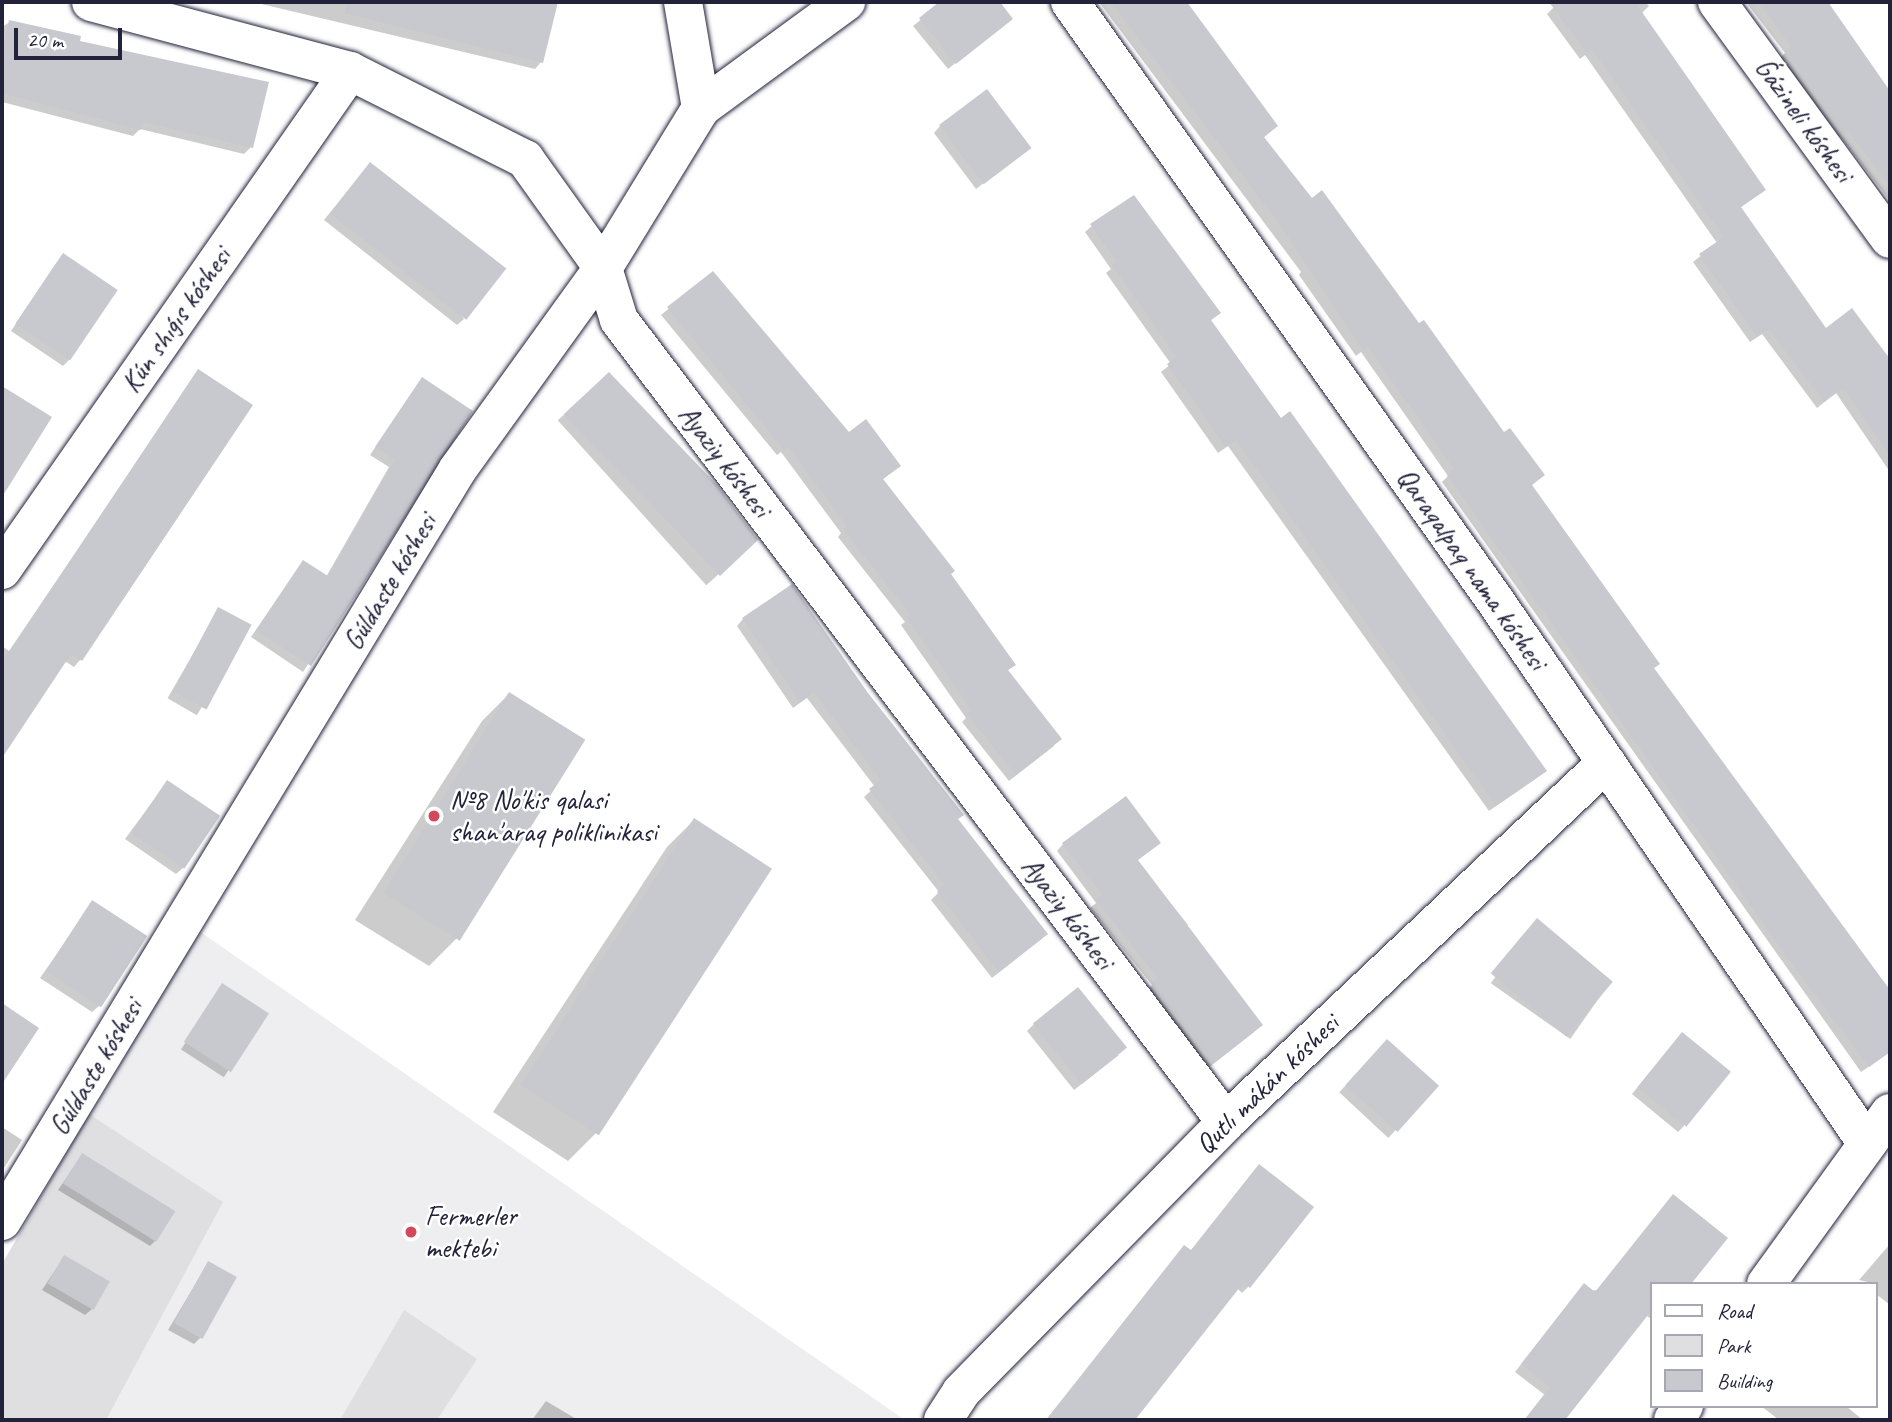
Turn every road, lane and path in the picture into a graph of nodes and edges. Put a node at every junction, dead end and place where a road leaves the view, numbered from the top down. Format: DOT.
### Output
graph roads {
  1 [pos="91,2"];
  2 [pos="683,2"];
  3 [pos="846,2"];
  4 [pos="1070,2"];
  5 [pos="1717,2"];
  6 [pos="350,71"];
  7 [pos="701,108"];
  8 [pos="1890,239"];
  9 [pos="603,268"];
  10 [pos="2,570"];
  11 [pos="1606,763"];
  12 [pos="1890,1113"];
  13 [pos="1226,1122"];
  14 [pos="1866,1142"];
  15 [pos="2,1221"];
  16 [pos="1767,1282"];
  17 [pos="943,1420"];
  1 -- 6 [label="street, Ayaziy kóshesi"];
  2 -- 7 [label="street"];
  3 -- 7 [label="street, Gúldaste kóshesi"];
  4 -- 11 [label="street, Qaraqalpaq nama kóshesi"];
  5 -- 8 [label="street, Ǵázineli kóshesi"];
  6 -- 9 [label="street, Ayaziy kóshesi"];
  6 -- 10 [label="street, Kún shıǵıs kóshesi"];
  7 -- 9 [label="street, Gúldaste kóshesi"];
  9 -- 13 [label="street, Ayaziy kóshesi"];
  9 -- 15 [label="street, Gúldaste kóshesi"];
  11 -- 13 [label="street, Qutlı mákán kóshesi"];
  11 -- 14 [label="street, Qaraqalpaq nama kóshesi"];
  12 -- 14 [label="street"];
  13 -- 17 [label="street, Qutlı mákán kóshesi"];
  14 -- 16 [label="street"];
}
